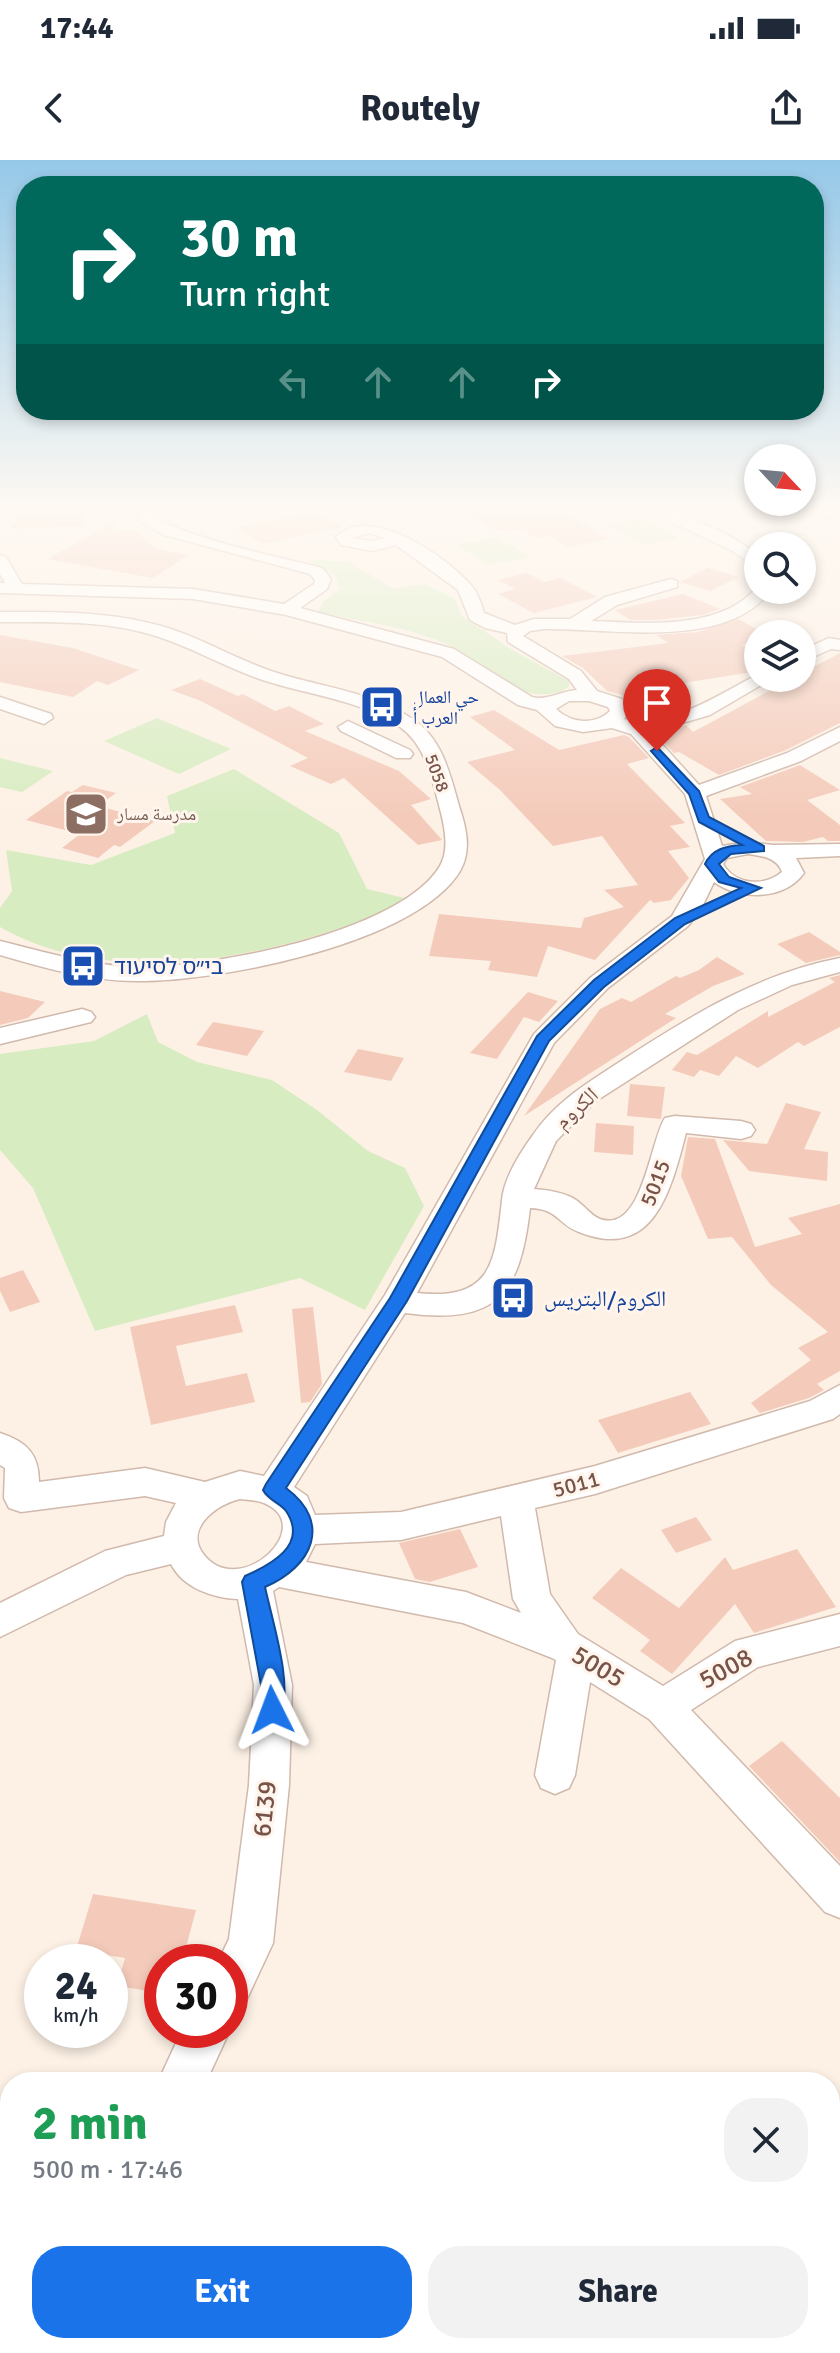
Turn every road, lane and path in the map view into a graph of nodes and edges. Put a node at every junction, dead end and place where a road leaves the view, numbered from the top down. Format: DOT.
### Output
graph roads {
  1 [pos="292,611"];
  2 [pos="474,611"];
  3 [pos="594,611"];
  4 [pos="739,611"];
  5 [pos="0,617"];
  6 [pos="572,625"];
  7 [pos="516,630"];
  8 [pos="840,645"];
  9 [pos="816,650"];
  10 [pos="744,689"];
  11 [pos="590,695"];
  12 [pos="0,703"];
  13 [pos="546,707"];
  14 [pos="44,718"];
  15 [pos="611,721"];
  16 [pos="408,723"];
  17 [pos="348,727"];
  18 [pos="638,730"];
  19 [pos="840,733"];
  20 [pos="373,740"];
  21 [pos="403,754"];
  22 [pos="695,793"];
  23 [pos="704,819"];
  24 [pos="766,850"];
  25 [pos="840,851"];
  26 [pos="713,861"];
  27 [pos="788,880"];
  28 [pos="754,888"];
  29 [pos="680,921"];
  30 [pos="0,948"];
  31 [pos="840,965"];
  32 [pos="82,1017"];
  33 [pos="0,1036"];
  34 [pos="741,1130"];
  35 [pos="515,1198"];
  36 [pos="397,1301"];
  37 [pos="840,1397"];
  38 [pos="0,1446"];
  39 [pos="273,1490"];
  40 [pos="207,1496"];
  41 [pos="516,1499"];
  42 [pos="303,1530"];
  43 [pos="181,1547"];
  44 [pos="265,1577"];
  45 [pos="0,1621"];
  46 [pos="840,1630"];
  47 [pos="570,1650"];
  48 [pos="663,1707"];
  49 [pos="555,1775"];
  50 [pos="840,1897"];
  51 [pos="248,1949"];
  52 [pos="198,2048"];
  53 [pos="186,2072"];
  1 -- 13 [label="street"];
  2 -- 7 [label="street"];
  3 -- 6 [label="street"];
  4 -- 6 [label="street"];
  5 -- 16 [label="street, 5058"];
  6 -- 7 [label="street"];
  7 -- 11 [label="street"];
  8 -- 9 [label="street"];
  10 -- 18 [label="street"];
  11 -- 13 [label="street"];
  11 -- 15 [label="street"];
  12 -- 14 [label="street"];
  13 -- 15 [label="street"];
  15 -- 18 [label="street"];
  16 -- 20 [label="street"];
  16 -- 30 [label="street, 5058"];
  17 -- 20 [label="street"];
  18 -- 22 [label="street"];
  19 -- 22 [label="street"];
  20 -- 21 [label="street"];
  22 -- 23 [label="street"];
  23 -- 24 [label="street"];
  23 -- 26 [label="street"];
  24 -- 25 [label="street"];
  24 -- 26 [label="street"];
  24 -- 27 [label="street"];
  25 -- 27 [label="street"];
  26 -- 28 [label="street"];
  26 -- 29 [label="street"];
  27 -- 28 [label="street"];
  28 -- 29 [label="street"];
  29 -- 36 [label="street"];
  31 -- 35 [label="street, الكروم"];
  32 -- 33 [label="street"];
  34 -- 35 [label="street, 5015"];
  35 -- 36 [label="street, الكروم"];
  36 -- 39 [label="street"];
  37 -- 41 [label="street, 5011"];
  38 -- 40 [label="street"];
  39 -- 40 [label="street"];
  39 -- 42 [label="street"];
  40 -- 43 [label="street"];
  41 -- 42 [label="street, 5011"];
  41 -- 47 [label="street"];
  42 -- 44 [label="street"];
  43 -- 44 [label="street"];
  43 -- 45 [label="street"];
  44 -- 47 [label="street, 5005"];
  44 -- 51 [label="street, 6139"];
  46 -- 48 [label="street, 5008"];
  47 -- 48 [label="street, 5005"];
  47 -- 49 [label="street"];
  48 -- 50 [label="street, 5005"];
  52 -- 53 [label="street"];
}
